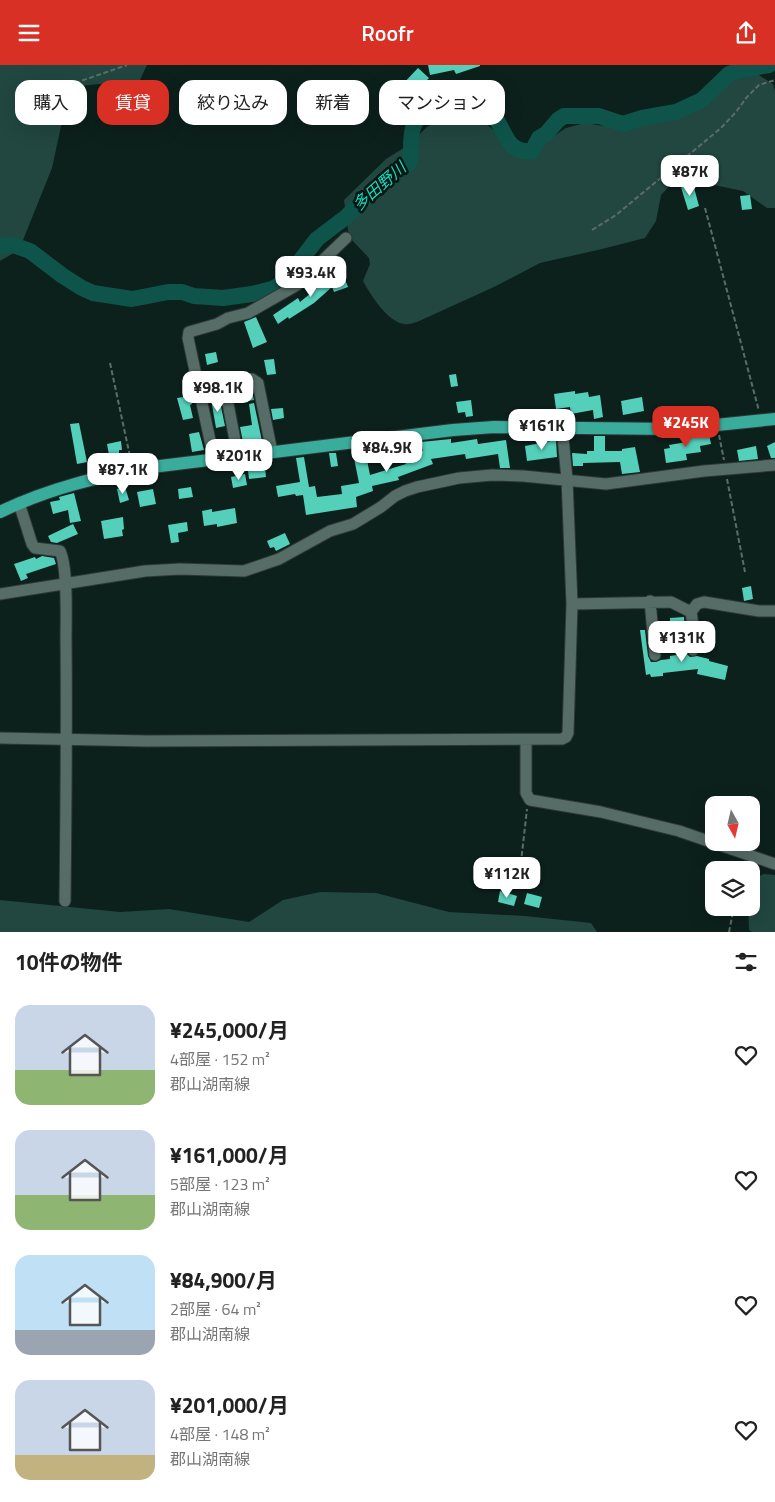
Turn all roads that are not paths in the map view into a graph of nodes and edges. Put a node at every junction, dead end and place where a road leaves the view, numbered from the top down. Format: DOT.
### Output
graph roads {
  1 [pos="346,238"];
  2 [pos="775,419"];
  3 [pos="562,427"];
  4 [pos="272,452"];
  5 [pos="238,457"];
  6 [pos="214,459"];
  7 [pos="775,465"];
  8 [pos="567,479"];
  9 [pos="19,503"];
  10 [pos="0,512"];
  11 [pos="65,584"];
  12 [pos="0,594"];
  13 [pos="650,601"];
  14 [pos="572,604"];
  15 [pos="775,611"];
  16 [pos="691,612"];
  17 [pos="693,650"];
  18 [pos="655,655"];
  19 [pos="0,738"];
  20 [pos="67,740"];
  21 [pos="526,740"];
  22 [pos="775,864"];
  23 [pos="65,901"];
  1 -- 6 [label="street"];
  2 -- 3 [label="main road"];
  3 -- 4 [label="main road"];
  3 -- 8 [label="street"];
  4 -- 5 [label="main road"];
  4 -- 5 [label="street"];
  5 -- 6 [label="main road"];
  6 -- 9 [label="main road"];
  7 -- 8 [label="street"];
  8 -- 11 [label="street"];
  8 -- 14 [label="street"];
  9 -- 10 [label="main road"];
  9 -- 11 [label="street"];
  11 -- 12 [label="street"];
  11 -- 20 [label="street"];
  13 -- 14 [label="street"];
  13 -- 16 [label="street"];
  13 -- 18 [label="street"];
  14 -- 21 [label="street"];
  15 -- 16 [label="street"];
  16 -- 17 [label="street"];
  19 -- 20 [label="street"];
  20 -- 21 [label="street"];
  20 -- 23 [label="street"];
  21 -- 22 [label="street"];
}
